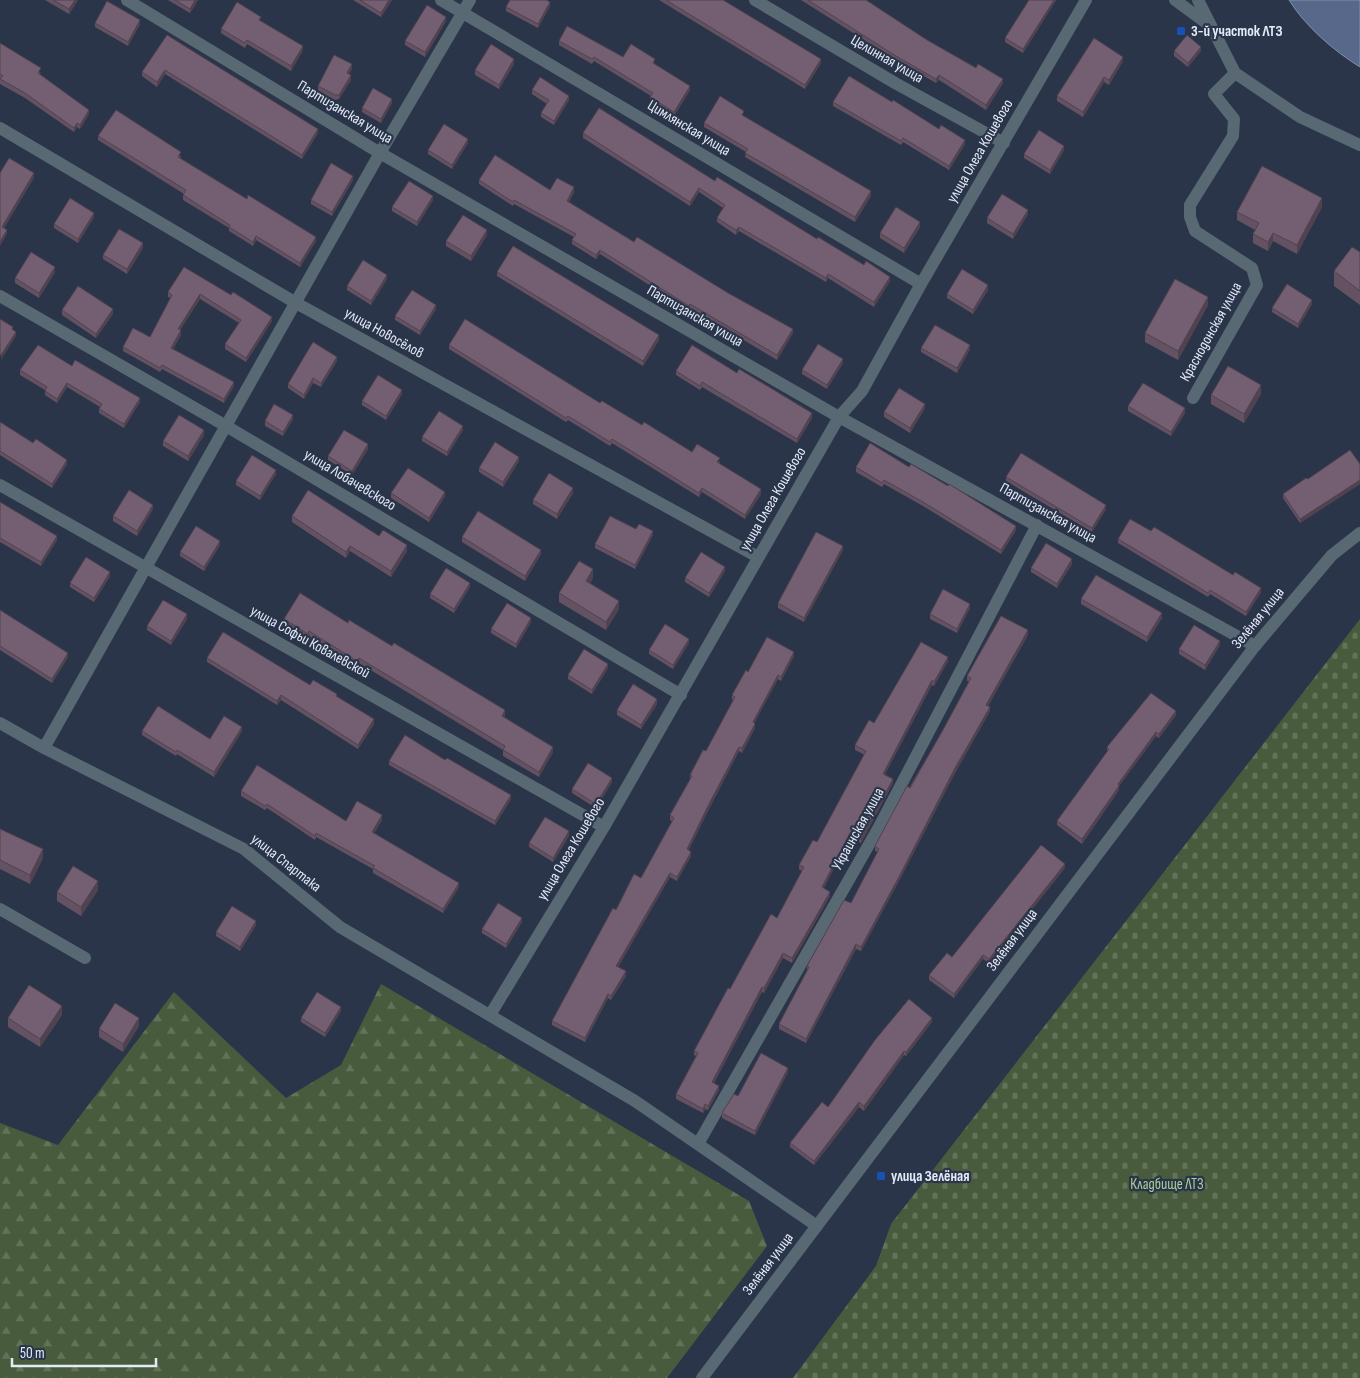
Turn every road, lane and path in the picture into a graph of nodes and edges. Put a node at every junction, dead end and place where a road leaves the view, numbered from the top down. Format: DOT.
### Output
graph roads {
  1 [pos="127,0"];
  2 [pos="441,0"];
  3 [pos="470,0"];
  4 [pos="756,0"];
  5 [pos="1086,0"];
  6 [pos="1175,0"];
  7 [pos="1198,0"];
  8 [pos="462,12"];
  9 [pos="1210,25"];
  10 [pos="1235,73"];
  11 [pos="0,128"];
  12 [pos="1004,143"];
  13 [pos="1360,145"];
  14 [pos="380,153"];
  15 [pos="921,284"];
  16 [pos="0,296"];
  17 [pos="296,303"];
  18 [pos="1193,398"];
  19 [pos="839,417"];
  20 [pos="226,426"];
  21 [pos="0,485"];
  22 [pos="1037,525"];
  23 [pos="1360,533"];
  24 [pos="758,557"];
  25 [pos="146,569"];
  26 [pos="1255,646"];
  27 [pos="681,695"];
  28 [pos="0,724"];
  29 [pos="44,748"];
  30 [pos="604,827"];
  31 [pos="0,909"];
  32 [pos="85,958"];
  33 [pos="490,1015"];
  34 [pos="698,1144"];
  35 [pos="817,1226"];
  36 [pos="702,1378"];
  1 -- 14 [label="street, Партизанская улица"];
  2 -- 8 [label="street, Цимлянская улица"];
  3 -- 8 [label="street"];
  4 -- 12 [label="street, Целинная улица"];
  5 -- 12 [label="street, улица Олега Кошевого"];
  6 -- 9 [label="street"];
  7 -- 9 [label="street"];
  8 -- 14 [label="street"];
  8 -- 15 [label="street, Цимлянская улица"];
  9 -- 10 [label="street"];
  10 -- 13 [label="street"];
  10 -- 18 [label="street, Краснодонская улица"];
  11 -- 17 [label="street, улица Новосёлов"];
  12 -- 15 [label="street, улица Олега Кошевого"];
  14 -- 17 [label="street"];
  14 -- 19 [label="street, Партизанская улица"];
  15 -- 19 [label="street, улица Олега Кошевого"];
  16 -- 20 [label="street, улица Лобачевского"];
  17 -- 20 [label="street"];
  17 -- 24 [label="street, улица Новосёлов"];
  19 -- 22 [label="street, Партизанская улица"];
  19 -- 24 [label="street, улица Олега Кошевого"];
  20 -- 25 [label="street"];
  20 -- 27 [label="street, улица Лобачевского"];
  21 -- 25 [label="street, улица Софьи Ковалевской"];
  22 -- 26 [label="street, Партизанская улица"];
  22 -- 34 [label="street, Украинская улица"];
  23 -- 26 [label="street, Зелёная улица"];
  24 -- 27 [label="street, улица Олега Кошевого"];
  25 -- 29 [label="street"];
  25 -- 30 [label="street, улица Софьи Ковалевской"];
  26 -- 35 [label="street, Зелёная улица"];
  27 -- 30 [label="street, улица Олега Кошевого"];
  28 -- 29 [label="street, улица Спартака"];
  29 -- 33 [label="street, улица Спартака"];
  30 -- 33 [label="street, улица Олега Кошевого"];
  31 -- 32 [label="street"];
  33 -- 34 [label="street, улица Спартака"];
  34 -- 35 [label="street, улица Спартака"];
  35 -- 36 [label="street, Зелёная улица"];
}
